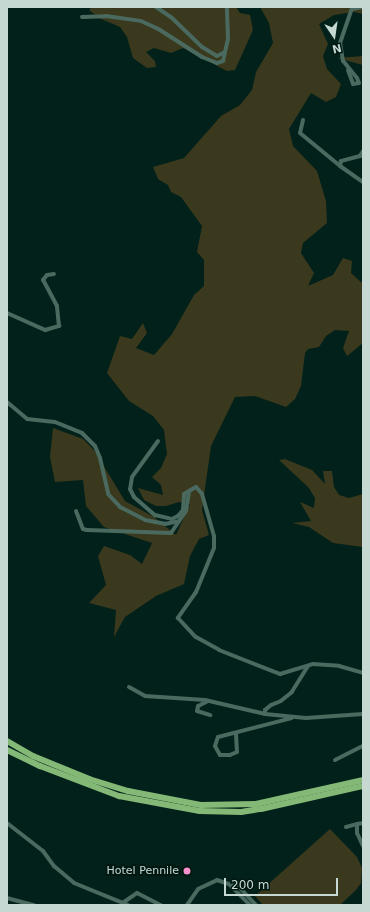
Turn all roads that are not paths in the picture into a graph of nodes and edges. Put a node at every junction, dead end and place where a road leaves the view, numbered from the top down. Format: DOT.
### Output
graph roads {
  1 [pos="156,7"];
  2 [pos="227,7"];
  3 [pos="363,7"];
  4 [pos="82,17"];
  5 [pos="225,52"];
  6 [pos="348,70"];
  7 [pos="303,120"];
  8 [pos="362,153"];
  9 [pos="340,166"];
  10 [pos="363,182"];
  11 [pos="54,274"];
  12 [pos="7,313"];
  13 [pos="7,402"];
  14 [pos="158,441"];
  15 [pos="189,491"];
  16 [pos="76,511"];
  17 [pos="179,521"];
  18 [pos="308,665"];
  19 [pos="363,672"];
  20 [pos="129,687"];
  21 [pos="208,701"];
  22 [pos="210,714"];
  23 [pos="265,714"];
  24 [pos="363,714"];
  25 [pos="294,717"];
  26 [pos="236,734"];
  27 [pos="7,741"];
  28 [pos="363,746"];
  29 [pos="7,750"];
  30 [pos="335,760"];
  31 [pos="363,780"];
  32 [pos="363,786"];
  33 [pos="7,823"];
  34 [pos="363,823"];
  35 [pos="357,824"];
  36 [pos="346,827"];
  37 [pos="363,846"];
  38 [pos="227,881"];
  39 [pos="7,898"];
  40 [pos="126,904"];
  41 [pos="34,905"];
  42 [pos="161,905"];
  43 [pos="187,905"];
  44 [pos="250,905"];
  45 [pos="256,905"];
  1 -- 5 [label="street"];
  2 -- 5 [label="street"];
  3 -- 6 [label="street"];
  4 -- 5 [label="street"];
  7 -- 9 [label="street"];
  8 -- 9 [label="street"];
  9 -- 10 [label="street"];
  11 -- 12 [label="street"];
  13 -- 17 [label="street"];
  14 -- 15 [label="street"];
  15 -- 17 [label="street"];
  15 -- 18 [label="street"];
  16 -- 17 [label="street"];
  18 -- 19 [label="street"];
  18 -- 23 [label="street"];
  20 -- 21 [label="street"];
  21 -- 22 [label="street"];
  21 -- 23 [label="street"];
  23 -- 25 [label="street"];
  24 -- 25 [label="street"];
  25 -- 26 [label="street"];
  26 -- 26 [label="street"];
  27 -- 31 [label="highway"];
  28 -- 30 [label="street"];
  29 -- 32 [label="highway"];
  33 -- 40 [label="street"];
  34 -- 35 [label="street"];
  35 -- 36 [label="street"];
  35 -- 37 [label="street"];
  38 -- 43 [label="street"];
  38 -- 44 [label="street"];
  38 -- 45 [label="street"];
  39 -- 41 [label="street"];
  40 -- 42 [label="street"];
}
